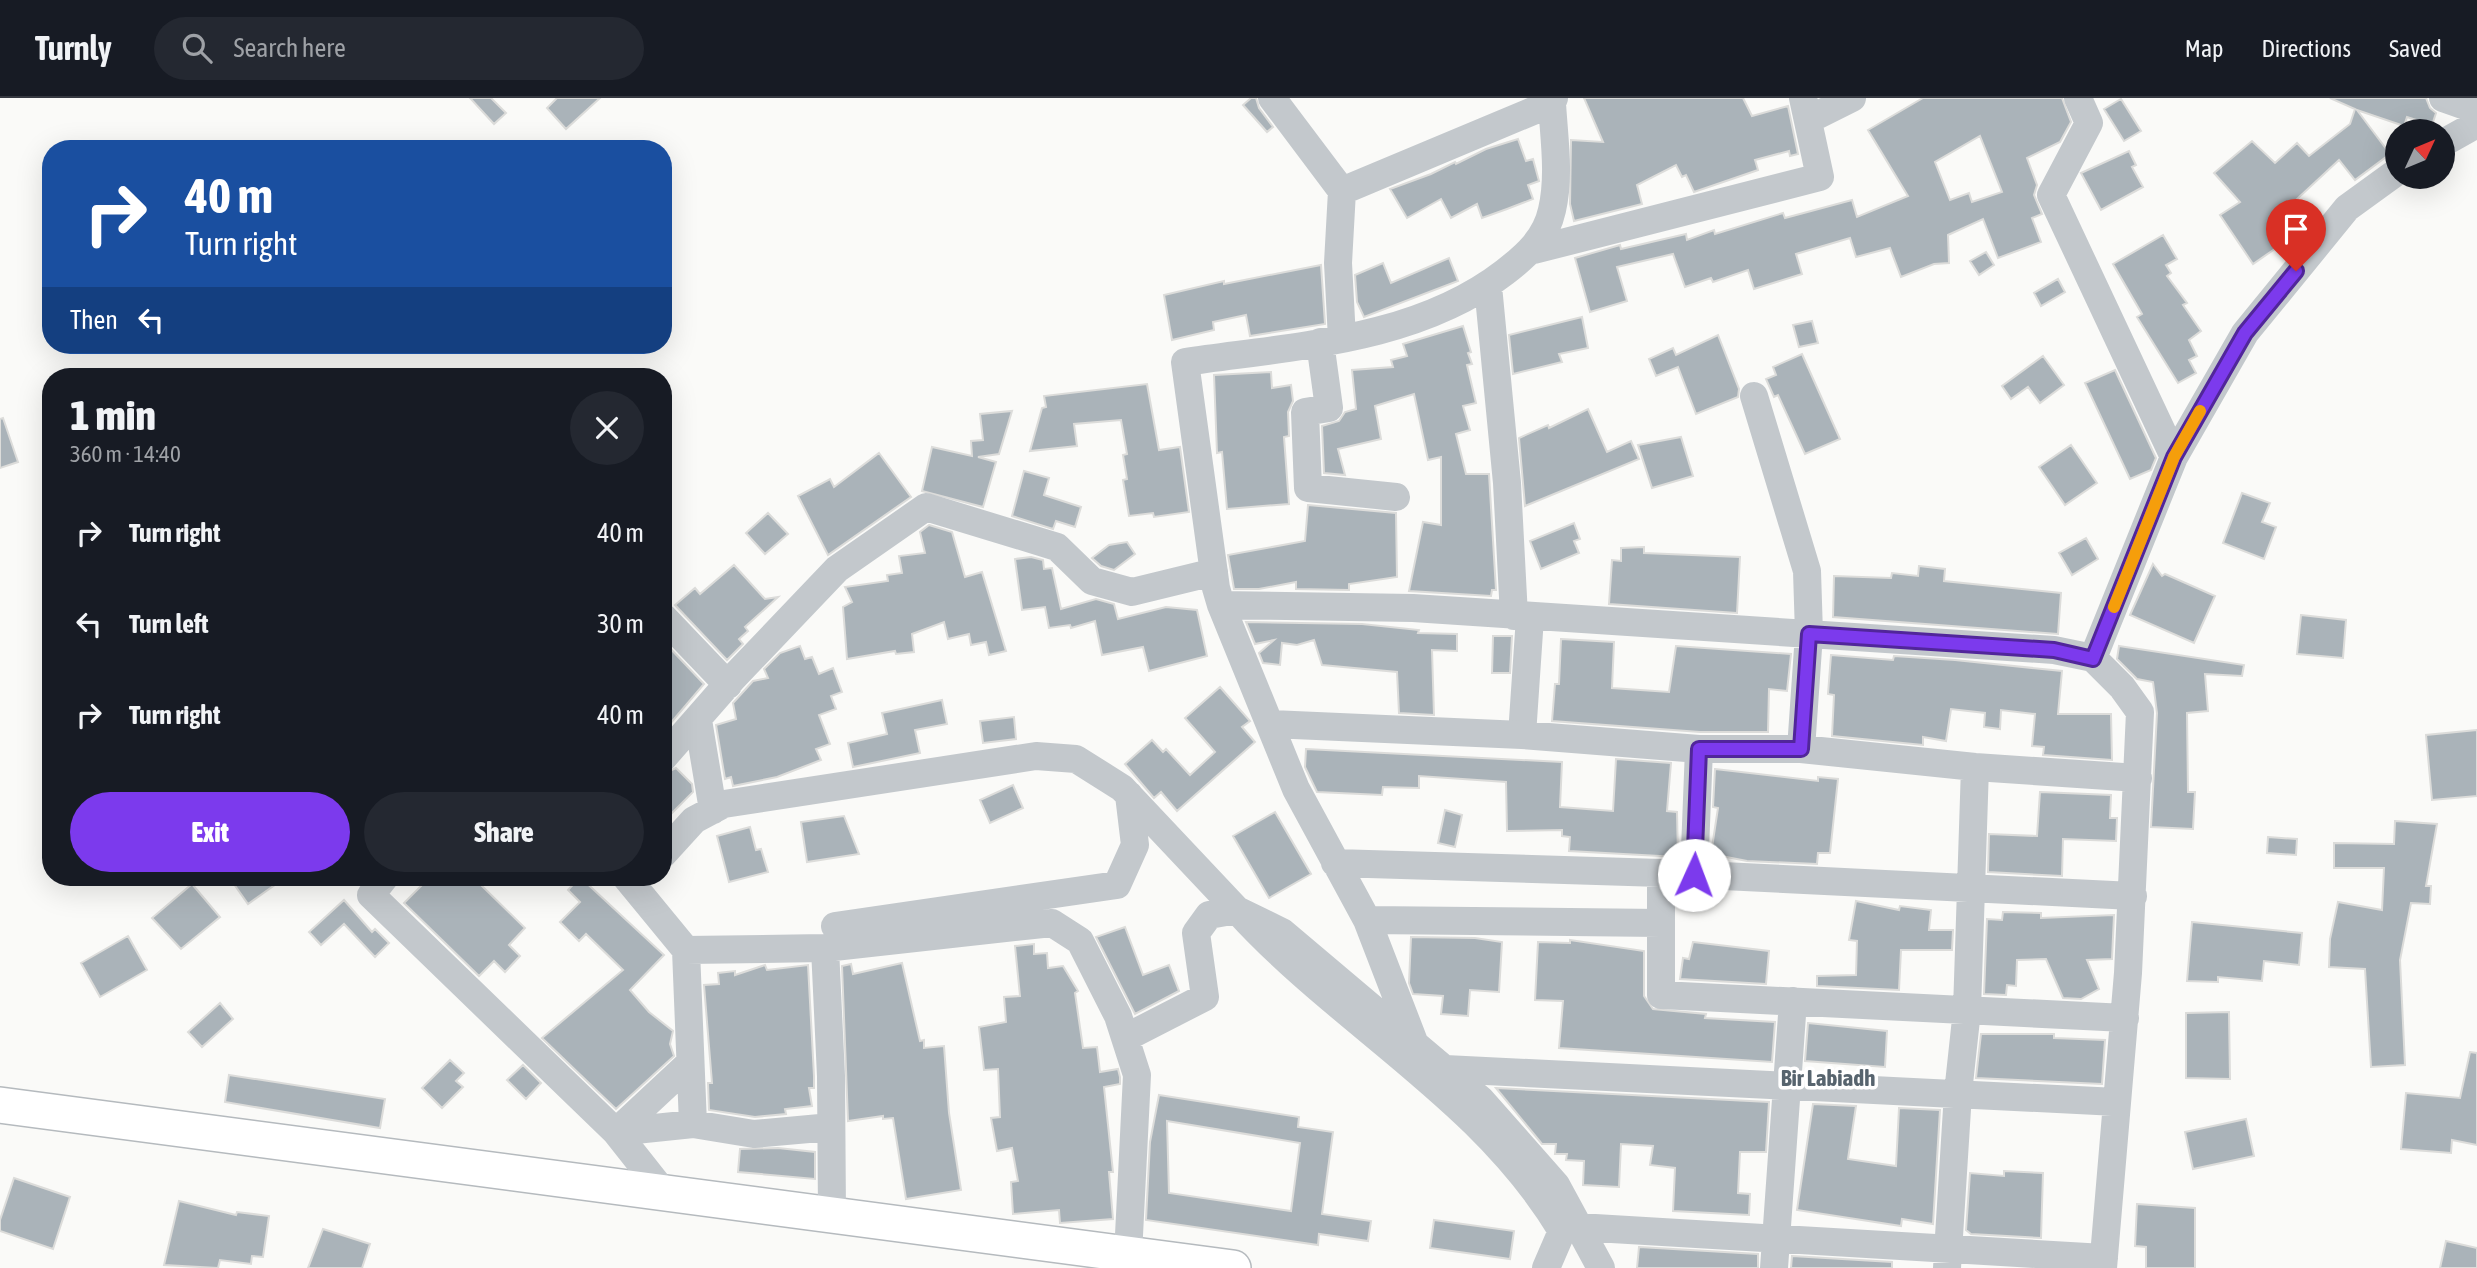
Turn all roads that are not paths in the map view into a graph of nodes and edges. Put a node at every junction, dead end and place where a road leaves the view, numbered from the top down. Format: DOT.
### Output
graph roads {
  1 [pos="1272,98"];
  2 [pos="1852,98"];
  3 [pos="2078,98"];
  4 [pos="2443,98"];
  5 [pos="1553,101"];
  6 [pos="1806,109"];
  7 [pos="2477,110"];
  8 [pos="2477,124"];
  9 [pos="2455,136"];
  10 [pos="2385,180"];
  11 [pos="1342,191"];
  12 [pos="1534,250"];
  13 [pos="1488,286"];
  14 [pos="1331,341"];
  15 [pos="1754,396"];
  16 [pos="2174,457"];
  17 [pos="1396,497"];
  18 [pos="1214,572"];
  19 [pos="1221,605"];
  20 [pos="1522,616"];
  21 [pos="672,627"];
  22 [pos="1809,634"];
  23 [pos="2093,659"];
  24 [pos="727,685"];
  25 [pos="698,720"];
  26 [pos="1271,724"];
  27 [pos="1522,736"];
  28 [pos="672,748"];
  29 [pos="1699,749"];
  30 [pos="1801,749"];
  31 [pos="1975,766"];
  32 [pos="2138,778"];
  33 [pos="1129,795"];
  34 [pos="713,810"];
  35 [pos="672,844"];
  36 [pos="1335,863"];
  37 [pos="1661,873"];
  38 [pos="1694,875"];
  39 [pos="378,886"];
  40 [pos="638,886"];
  41 [pos="1972,888"];
  42 [pos="2133,896"];
  43 [pos="1237,910"];
  44 [pos="1367,920"];
  45 [pos="1661,923"];
  46 [pos="830,937"];
  47 [pos="685,950"];
  48 [pos="1793,1001"];
  49 [pos="1967,1010"];
  50 [pos="2125,1018"];
  51 [pos="1125,1038"];
  52 [pos="1416,1046"];
  53 [pos="690,1063"];
  54 [pos="1445,1069"];
  55 [pos="1789,1086"];
  56 [pos="1958,1093"];
  57 [pos="2117,1102"];
  58 [pos="0,1105"];
  59 [pos="693,1124"];
  60 [pos="831,1127"];
  61 [pos="617,1132"];
  62 [pos="666,1194"];
  63 [pos="832,1216"];
  64 [pos="1570,1229"];
  65 [pos="1775,1254"];
  66 [pos="1128,1255"];
  67 [pos="1947,1259"];
  68 [pos="2104,1263"];
  69 [pos="1233,1268"];
  70 [pos="1546,1268"];
  71 [pos="1601,1268"];
  1 -- 11 [label="street"];
  2 -- 6 [label="street"];
  3 -- 16 [label="street"];
  4 -- 7 [label="street"];
  5 -- 11 [label="street"];
  5 -- 12 [label="street"];
  6 -- 12 [label="street"];
  8 -- 9 [label="street"];
  10 -- 16 [label="street"];
  11 -- 14 [label="street"];
  12 -- 13 [label="street"];
  13 -- 14 [label="street"];
  13 -- 20 [label="street"];
  14 -- 17 [label="street"];
  14 -- 18 [label="street"];
  15 -- 22 [label="street"];
  16 -- 23 [label="street"];
  18 -- 19 [label="street"];
  18 -- 24 [label="street"];
  19 -- 20 [label="street"];
  19 -- 26 [label="street"];
  20 -- 22 [label="street"];
  20 -- 27 [label="street"];
  21 -- 24 [label="street"];
  22 -- 23 [label="street"];
  22 -- 30 [label="street"];
  23 -- 32 [label="street"];
  24 -- 25 [label="street"];
  25 -- 28 [label="street"];
  25 -- 34 [label="street"];
  26 -- 27 [label="street"];
  26 -- 36 [label="street"];
  27 -- 29 [label="street"];
  29 -- 30 [label="street"];
  29 -- 38 [label="street"];
  30 -- 31 [label="street"];
  31 -- 32 [label="street"];
  31 -- 41 [label="street"];
  32 -- 42 [label="street"];
  33 -- 34 [label="street"];
  33 -- 43 [label="street"];
  33 -- 46 [label="street"];
  34 -- 35 [label="street"];
  36 -- 37 [label="street"];
  36 -- 44 [label="street"];
  37 -- 38 [label="street"];
  37 -- 45 [label="street"];
  38 -- 41 [label="street"];
  39 -- 61 [label="street"];
  40 -- 47 [label="street"];
  41 -- 42 [label="street"];
  41 -- 49 [label="street"];
  42 -- 50 [label="street"];
  43 -- 51 [label="street"];
  43 -- 52 [label="street"];
  43 -- 64 [label="street"];
  44 -- 45 [label="street"];
  44 -- 52 [label="street"];
  45 -- 48 [label="street"];
  46 -- 47 [label="street"];
  46 -- 51 [label="street"];
  46 -- 60 [label="street"];
  47 -- 53 [label="street"];
  48 -- 49 [label="street"];
  48 -- 55 [label="street"];
  49 -- 50 [label="street"];
  49 -- 56 [label="street"];
  50 -- 57 [label="street"];
  51 -- 66 [label="street"];
  52 -- 54 [label="street"];
  53 -- 59 [label="street"];
  53 -- 61 [label="street"];
  54 -- 55 [label="street"];
  54 -- 64 [label="street"];
  55 -- 56 [label="street"];
  55 -- 65 [label="street"];
  56 -- 57 [label="street"];
  56 -- 67 [label="street"];
  57 -- 68 [label="street"];
  58 -- 62 [label="main road"];
  59 -- 60 [label="street"];
  59 -- 61 [label="street"];
  60 -- 63 [label="street"];
  61 -- 62 [label="street"];
  62 -- 63 [label="main road"];
  63 -- 66 [label="main road"];
  64 -- 65 [label="street"];
  64 -- 70 [label="street"];
  64 -- 71 [label="street"];
  65 -- 67 [label="street"];
  66 -- 69 [label="main road"];
  67 -- 68 [label="street"];
}
